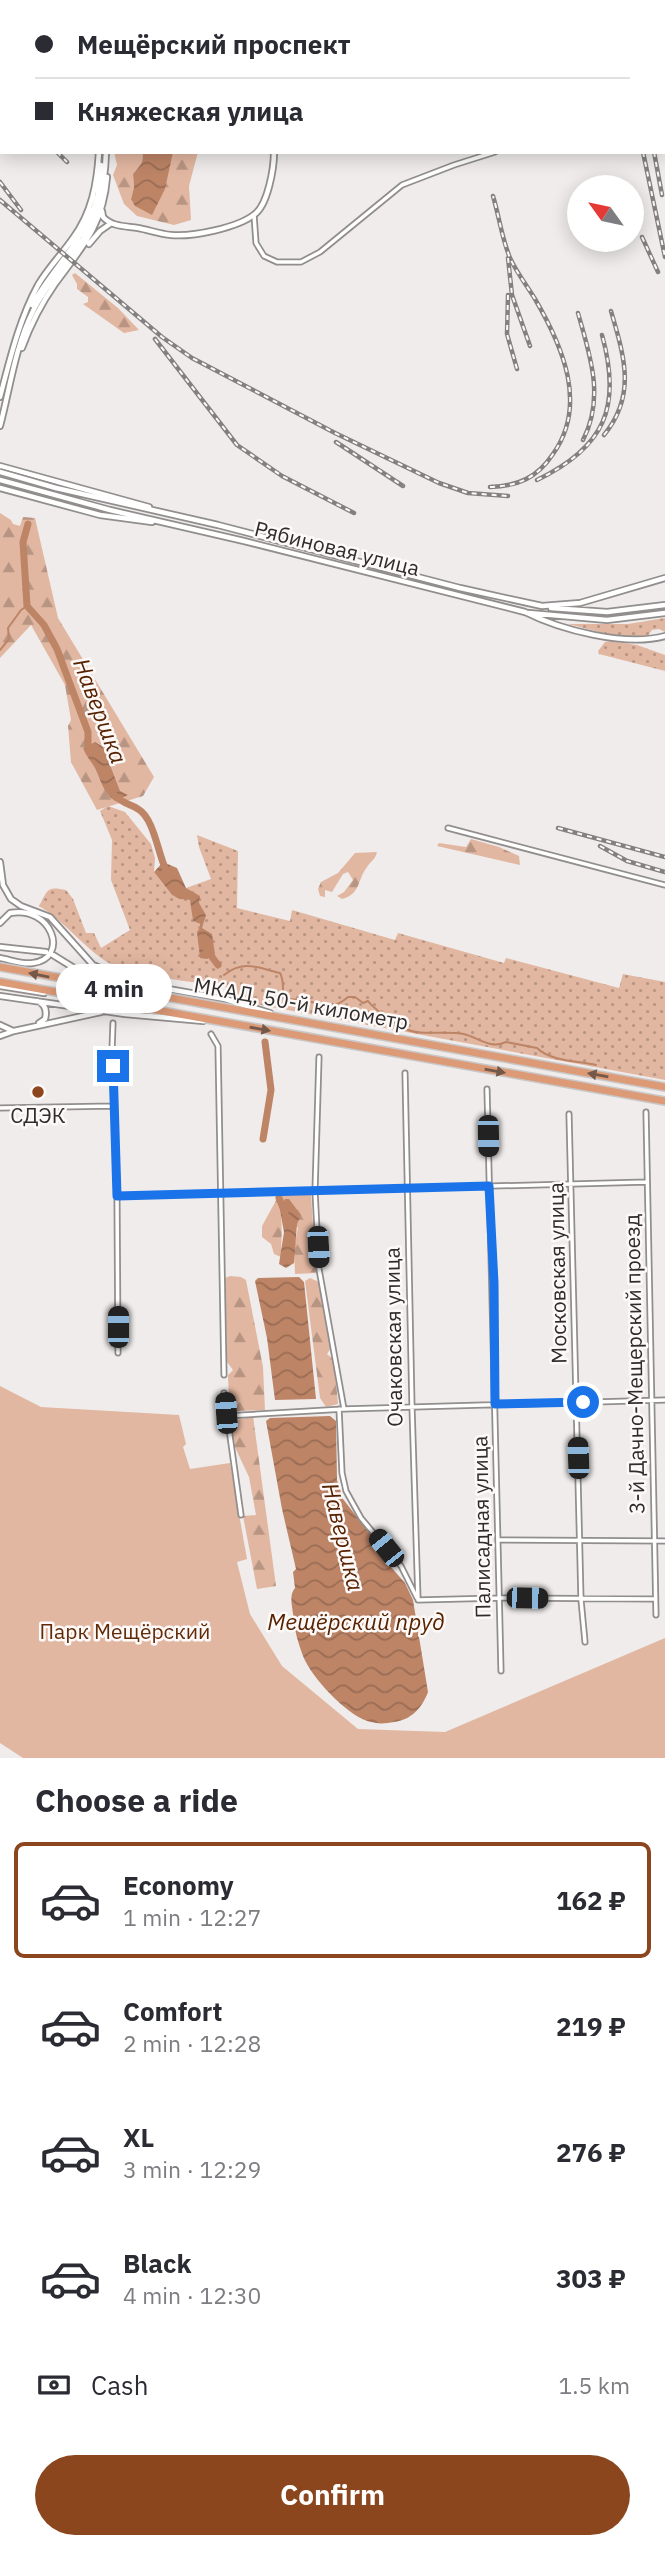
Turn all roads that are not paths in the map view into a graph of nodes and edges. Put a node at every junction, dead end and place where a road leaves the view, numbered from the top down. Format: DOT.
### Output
graph roads {
  1 [pos="99,154"];
  2 [pos="106,154"];
  3 [pos="106,154"];
  4 [pos="274,154"];
  5 [pos="489,154"];
  6 [pos="102,207"];
  7 [pos="254,215"];
  8 [pos="111,223"];
  9 [pos="74,260"];
  10 [pos="11,383"];
  11 [pos="0,397"];
  12 [pos="0,426"];
  13 [pos="0,466"];
  14 [pos="11,469"];
  15 [pos="0,473"];
  16 [pos="0,480"];
  17 [pos="1,488"];
  18 [pos="163,513"];
  19 [pos="166,523"];
  20 [pos="665,578"];
  21 [pos="665,605"];
  22 [pos="542,606"];
  23 [pos="525,612"];
  24 [pos="665,613"];
  25 [pos="665,635"];
  26 [pos="448,828"];
  27 [pos="0,862"];
  28 [pos="665,885"];
  29 [pos="0,923"];
  30 [pos="0,947"];
  31 [pos="46,952"];
  32 [pos="53,955"];
  33 [pos="0,958"];
  34 [pos="0,967"];
  35 [pos="138,983"];
  36 [pos="0,984"];
  37 [pos="0,996"];
  38 [pos="33,1000"];
  39 [pos="107,1011"];
  40 [pos="299,1022"];
  41 [pos="113,1023"];
  42 [pos="232,1024"];
  43 [pos="0,1025"];
  44 [pos="33,1026"];
  45 [pos="14,1031"];
  46 [pos="211,1034"];
  47 [pos="0,1036"];
  48 [pos="319,1057"];
  49 [pos="405,1073"];
  50 [pos="665,1087"];
  51 [pos="487,1089"];
  52 [pos="665,1101"];
  53 [pos="113,1106"];
  54 [pos="0,1108"];
  55 [pos="646,1112"];
  56 [pos="569,1114"];
  57 [pos="647,1182"];
  58 [pos="572,1184"];
  59 [pos="489,1186"];
  60 [pos="406,1188"];
  61 [pos="315,1191"];
  62 [pos="220,1194"];
  63 [pos="117,1196"];
  64 [pos="118,1353"];
  65 [pos="224,1375"];
  66 [pos="224,1393"];
  67 [pos="653,1400"];
  68 [pos="665,1400"];
  69 [pos="576,1402"];
  70 [pos="495,1404"];
  71 [pos="412,1407"];
  72 [pos="342,1409"];
  73 [pos="226,1416"];
  74 [pos="241,1515"];
  75 [pos="499,1540"];
  76 [pos="580,1541"];
  77 [pos="654,1541"];
  78 [pos="665,1541"];
  79 [pos="499,1598"];
  80 [pos="654,1599"];
  81 [pos="418,1600"];
  82 [pos="582,1600"];
  83 [pos="656,1615"];
  84 [pos="585,1642"];
  85 [pos="501,1671"];
  1 -- 11 [label="main road"];
  2 -- 6 [label="main road"];
  3 -- 10 [label="main road"];
  4 -- 7 [label="main road"];
  5 -- 7 [label="street"];
  6 -- 8 [label="main road"];
  6 -- 9 [label="main road"];
  7 -- 8 [label="main road"];
  8 -- 9 [label="main road"];
  9 -- 10 [label="main road"];
  10 -- 12 [label="main road"];
  13 -- 14 [label="main road"];
  14 -- 15 [label="main road"];
  14 -- 18 [label="main road"];
  15 -- 18 [label="main road, Рябиновая улица, bridge"];
  16 -- 19 [label="main road, Рябиновая улица"];
  17 -- 19 [label="main road"];
  18 -- 22 [label="main road, Рябиновая улица"];
  19 -- 23 [label="main road, Рябиновая улица"];
  20 -- 22 [label="main road, Рябиновая улица"];
  21 -- 22 [label="main road"];
  23 -- 24 [label="main road"];
  23 -- 25 [label="main road, Рябиновая улица"];
  26 -- 28 [label="street"];
  27 -- 35 [label="main road"];
  29 -- 33 [label="main road"];
  30 -- 31 [label="main road"];
  32 -- 35 [label="main road"];
  40 -- 34 [label="highway, МКАД, 50-й километр, one-way"];
  35 -- 40 [label="main road"];
  36 -- 42 [label="highway, МКАД, 50-й километр"];
  37 -- 38 [label="main road"];
  38 -- 39 [label="main road"];
  38 -- 44 [label="main road"];
  39 -- 42 [label="main road"];
  39 -- 44 [label="main road"];
  50 -- 40 [label="highway, МКАД, 50-й километр, one-way"];
  41 -- 53 [label="street"];
  42 -- 52 [label="highway, МКАД, 50-й километр, one-way"];
  43 -- 45 [label="main road"];
  44 -- 45 [label="main road"];
  45 -- 47 [label="main road"];
  46 -- 62 [label="street"];
  48 -- 61 [label="street"];
  49 -- 60 [label="street, Очаковская улица"];
  51 -- 59 [label="street, Палисадная улица"];
  53 -- 54 [label="street"];
  53 -- 63 [label="street"];
  55 -- 57 [label="street, 3-й Дачно-Мещерский проезд"];
  56 -- 58 [label="street, Московская улица"];
  57 -- 58 [label="street"];
  57 -- 67 [label="street, 3-й Дачно-Мещерский проезд"];
  58 -- 59 [label="street"];
  58 -- 69 [label="street, Московская улица"];
  59 -- 60 [label="street"];
  59 -- 70 [label="street, Палисадная улица"];
  60 -- 61 [label="street"];
  60 -- 71 [label="street, Очаковская улица"];
  61 -- 62 [label="street"];
  61 -- 72 [label="street"];
  62 -- 63 [label="street"];
  62 -- 65 [label="street"];
  63 -- 64 [label="street"];
  66 -- 73 [label="street"];
  67 -- 68 [label="street"];
  67 -- 69 [label="street"];
  67 -- 77 [label="street, 3-й Дачно-Мещерский проезд"];
  69 -- 70 [label="street"];
  69 -- 76 [label="street, Московская улица"];
  70 -- 71 [label="street"];
  70 -- 75 [label="street, Палисадная улица"];
  71 -- 72 [label="street"];
  71 -- 81 [label="street, Очаковская улица"];
  72 -- 73 [label="street"];
  72 -- 81 [label="street"];
  73 -- 74 [label="street"];
  75 -- 76 [label="street"];
  75 -- 79 [label="street, Палисадная улица"];
  76 -- 77 [label="street"];
  76 -- 82 [label="street, Московская улица"];
  77 -- 78 [label="street"];
  77 -- 80 [label="street, 3-й Дачно-Мещерский проезд"];
  79 -- 81 [label="street"];
  79 -- 82 [label="street"];
  79 -- 85 [label="street, Палисадная улица"];
  80 -- 82 [label="street"];
  80 -- 83 [label="street, 3-й Дачно-Мещерский проезд"];
  82 -- 84 [label="street, Московская улица"];
}
